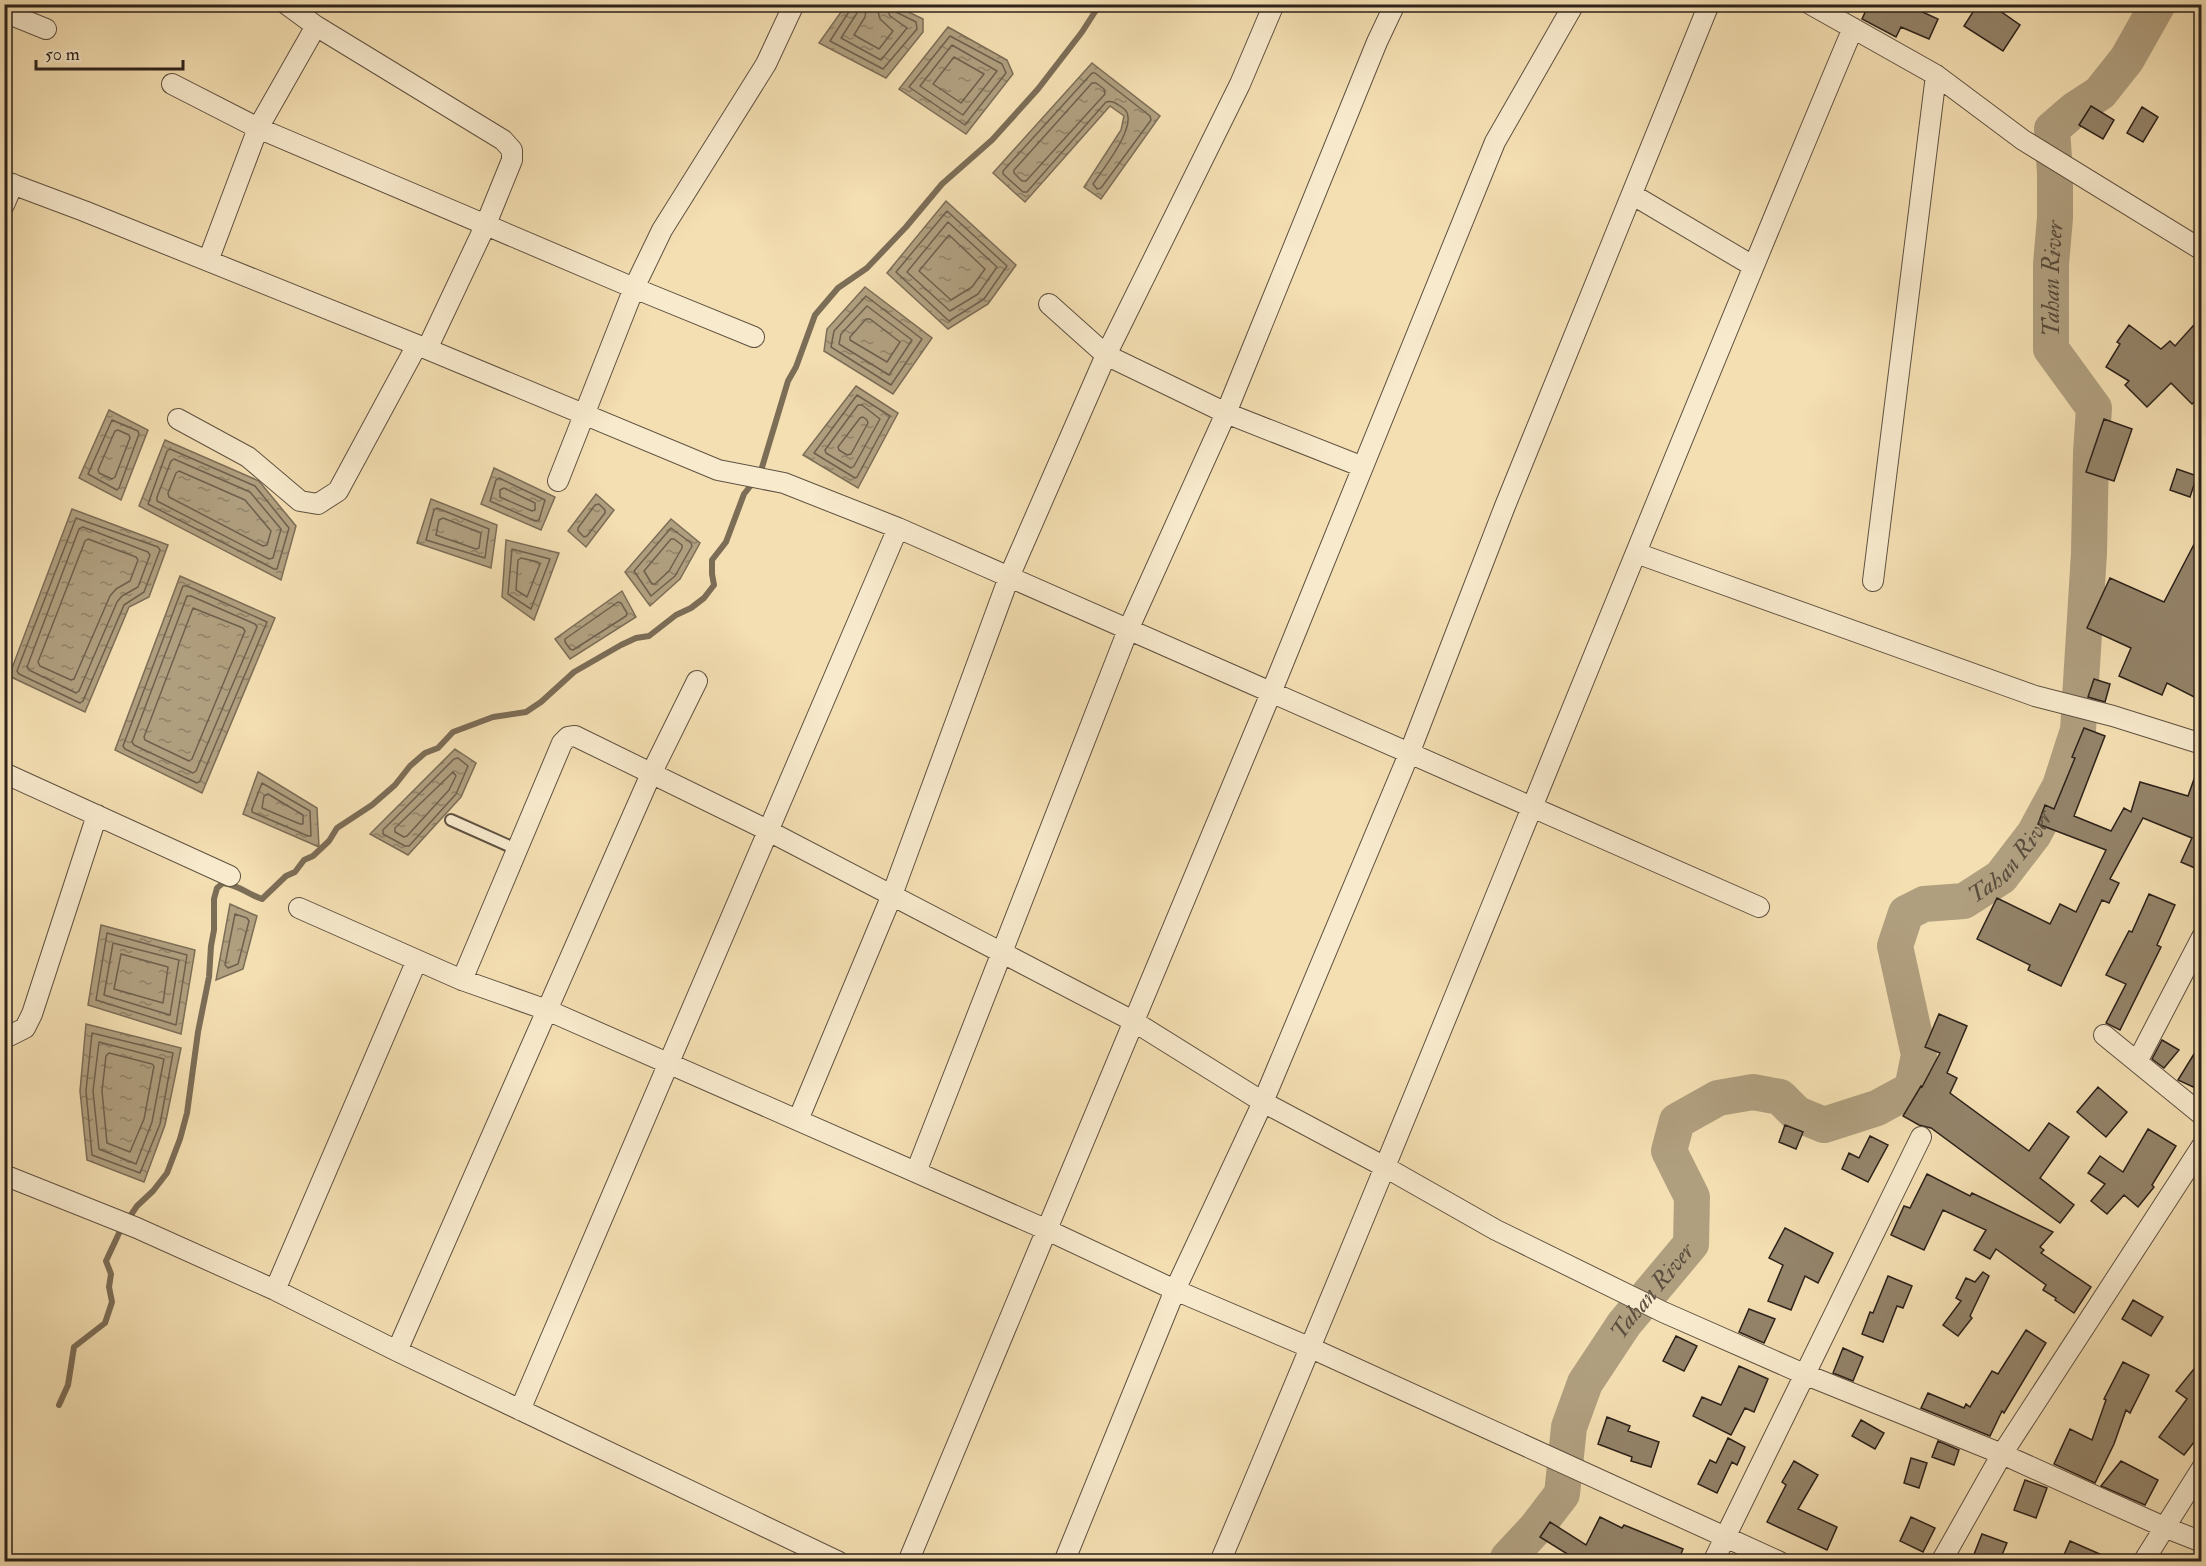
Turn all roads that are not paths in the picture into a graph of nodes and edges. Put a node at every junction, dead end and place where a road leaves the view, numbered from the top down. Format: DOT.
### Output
graph roads {
  1 [pos="286,4"];
  2 [pos="794,4"];
  3 [pos="1274,4"];
  4 [pos="1395,4"];
  5 [pos="1709,4"];
  6 [pos="1810,4"];
  7 [pos="1569,6"];
  8 [pos="4,12"];
  9 [pos="316,26"];
  10 [pos="1853,28"];
  11 [pos="46,29"];
  12 [pos="1936,75"];
  13 [pos="172,84"];
  14 [pos="258,128"];
  15 [pos="9,182"];
  16 [pos="1633,195"];
  17 [pos="4,205"];
  18 [pos="486,224"];
  19 [pos="2202,250"];
  20 [pos="208,261"];
  21 [pos="1753,266"];
  22 [pos="634,288"];
  23 [pos="1049,304"];
  24 [pos="754,337"];
  25 [pos="422,347"];
  26 [pos="1106,355"];
  27 [pos="1226,413"];
  28 [pos="584,416"];
  29 [pos="178,418"];
  30 [pos="1363,467"];
  31 [pos="558,481"];
  32 [pos="898,528"];
  33 [pos="1636,553"];
  34 [pos="1009,577"];
  35 [pos="1873,581"];
  36 [pos="1128,630"];
  37 [pos="697,681"];
  38 [pos="1270,693"];
  39 [pos="2202,744"];
  40 [pos="1409,754"];
  41 [pos="4,773"];
  42 [pos="651,774"];
  43 [pos="1531,807"];
  44 [pos="97,815"];
  45 [pos="451,820"];
  46 [pos="769,831"];
  47 [pos="516,849"];
  48 [pos="230,876"];
  49 [pos="892,895"];
  50 [pos="299,908"];
  51 [pos="1759,908"];
  52 [pos="2202,937"];
  53 [pos="1002,952"];
  54 [pos="417,960"];
  55 [pos="462,980"];
  56 [pos="547,1010"];
  57 [pos="1133,1021"];
  58 [pos="4,1034"];
  59 [pos="2104,1035"];
  60 [pos="2137,1062"];
  61 [pos="668,1063"];
  62 [pos="1263,1102"];
  63 [pos="2202,1115"];
  64 [pos="798,1120"];
  65 [pos="1921,1137"];
  66 [pos="2202,1146"];
  67 [pos="1385,1167"];
  68 [pos="916,1172"];
  69 [pos="4,1175"];
  70 [pos="1046,1229"];
  71 [pos="275,1290"];
  72 [pos="1175,1290"];
  73 [pos="1311,1348"];
  74 [pos="397,1351"];
  75 [pos="1804,1374"];
  76 [pos="520,1410"];
  77 [pos="2002,1454"];
  78 [pos="2202,1468"];
  79 [pos="2164,1527"];
  80 [pos="1726,1537"];
  81 [pos="2202,1542"];
  82 [pos="839,1562"];
  83 [pos="908,1562"];
  84 [pos="1064,1562"];
  85 [pos="1220,1562"];
  86 [pos="1713,1562"];
  87 [pos="1780,1562"];
  88 [pos="1941,1562"];
  89 [pos="2143,1562"];
  1 -- 9 [label="street"];
  2 -- 22 [label="street"];
  3 -- 26 [label="street"];
  4 -- 27 [label="street"];
  5 -- 16 [label="street"];
  6 -- 10 [label="street"];
  7 -- 30 [label="street"];
  8 -- 11 [label="street"];
  9 -- 14 [label="street"];
  9 -- 18 [label="street"];
  10 -- 12 [label="street"];
  10 -- 21 [label="street"];
  12 -- 19 [label="street"];
  12 -- 35 [label="street"];
  13 -- 14 [label="street"];
  14 -- 18 [label="street"];
  14 -- 20 [label="street"];
  15 -- 17 [label="street"];
  15 -- 20 [label="street"];
  16 -- 21 [label="street"];
  16 -- 40 [label="street"];
  18 -- 22 [label="street"];
  18 -- 25 [label="street"];
  20 -- 25 [label="street"];
  21 -- 33 [label="street"];
  22 -- 24 [label="street"];
  22 -- 28 [label="street"];
  23 -- 26 [label="street"];
  25 -- 28 [label="street"];
  25 -- 29 [label="street"];
  26 -- 27 [label="street"];
  26 -- 34 [label="street"];
  27 -- 30 [label="street"];
  27 -- 36 [label="street"];
  28 -- 31 [label="street"];
  28 -- 32 [label="street"];
  30 -- 38 [label="street"];
  32 -- 34 [label="street"];
  32 -- 46 [label="street"];
  33 -- 39 [label="street"];
  33 -- 43 [label="street"];
  34 -- 36 [label="street"];
  34 -- 49 [label="street"];
  36 -- 38 [label="street"];
  36 -- 53 [label="street"];
  37 -- 42 [label="street"];
  38 -- 40 [label="street"];
  38 -- 57 [label="street"];
  40 -- 43 [label="street"];
  40 -- 62 [label="street"];
  41 -- 44 [label="street"];
  42 -- 46 [label="street"];
  42 -- 47 [label="street"];
  42 -- 56 [label="street"];
  43 -- 51 [label="street"];
  43 -- 67 [label="street"];
  44 -- 48 [label="street"];
  44 -- 58 [label="street"];
  45 -- 47 [label="lane"];
  46 -- 49 [label="street"];
  46 -- 61 [label="street"];
  47 -- 55 [label="street"];
  49 -- 53 [label="street"];
  49 -- 64 [label="street"];
  50 -- 54 [label="street"];
  52 -- 60 [label="street"];
  53 -- 57 [label="street"];
  53 -- 68 [label="street"];
  54 -- 55 [label="street"];
  54 -- 71 [label="street"];
  55 -- 56 [label="street"];
  56 -- 61 [label="street"];
  56 -- 74 [label="street"];
  57 -- 62 [label="street"];
  57 -- 70 [label="street"];
  59 -- 60 [label="street"];
  60 -- 63 [label="street"];
  61 -- 64 [label="street"];
  61 -- 76 [label="street"];
  62 -- 67 [label="street"];
  62 -- 72 [label="street"];
  64 -- 68 [label="street"];
  65 -- 75 [label="street"];
  66 -- 77 [label="street"];
  67 -- 73 [label="street"];
  67 -- 75 [label="street"];
  68 -- 70 [label="street"];
  69 -- 71 [label="street"];
  70 -- 72 [label="street"];
  70 -- 83 [label="street"];
  71 -- 74 [label="street"];
  72 -- 73 [label="street"];
  72 -- 84 [label="street"];
  73 -- 80 [label="street"];
  73 -- 85 [label="street"];
  74 -- 76 [label="street"];
  75 -- 77 [label="street"];
  75 -- 80 [label="street"];
  76 -- 82 [label="street"];
  77 -- 79 [label="street"];
  77 -- 88 [label="street"];
  78 -- 79 [label="street"];
  79 -- 81 [label="street"];
  79 -- 89 [label="street"];
  80 -- 86 [label="street"];
  80 -- 87 [label="street"];
}
